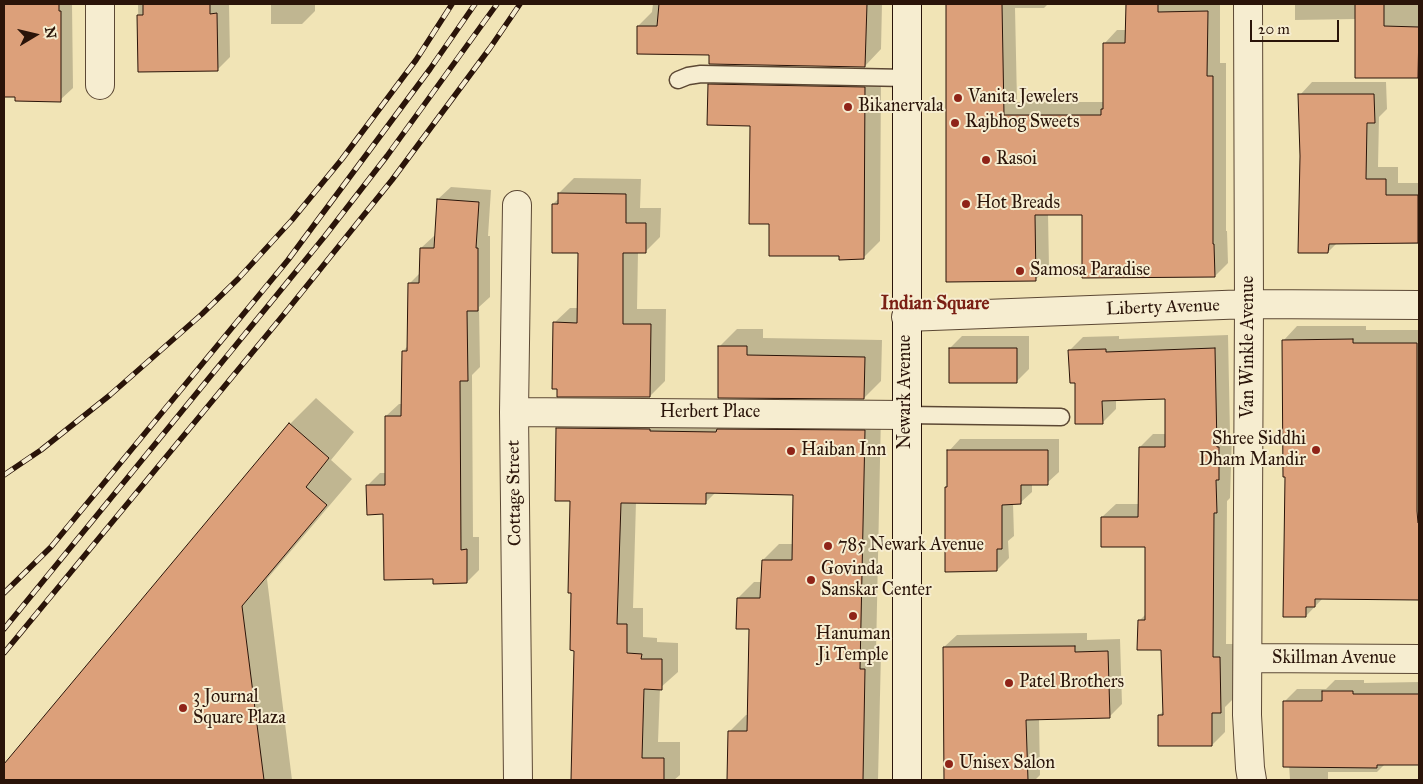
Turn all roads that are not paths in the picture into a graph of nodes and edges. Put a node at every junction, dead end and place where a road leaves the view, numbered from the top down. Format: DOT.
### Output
graph roads {
  1 [pos="100,4"];
  2 [pos="907,4"];
  3 [pos="1248,4"];
  4 [pos="907,78"];
  5 [pos="678,80"];
  6 [pos="100,84"];
  7 [pos="517,205"];
  8 [pos="1249,304"];
  9 [pos="1419,305"];
  10 [pos="906,317"];
  11 [pos="514,412"];
  12 [pos="906,415"];
  13 [pos="1061,417"];
  14 [pos="1249,658"];
  15 [pos="1419,659"];
  16 [pos="518,780"];
  17 [pos="907,780"];
  18 [pos="1252,780"];
  1 -- 6 [label="street"];
  2 -- 4 [label="street, Newark Avenue"];
  3 -- 8 [label="street, Van Winkle Avenue"];
  4 -- 5 [label="lane"];
  4 -- 10 [label="street, Newark Avenue"];
  7 -- 11 [label="street, Cottage Street"];
  8 -- 9 [label="street, Liberty Avenue"];
  8 -- 10 [label="street, Liberty Avenue"];
  8 -- 14 [label="street, Van Winkle Avenue"];
  10 -- 12 [label="street, Newark Avenue"];
  11 -- 12 [label="street, Herbert Place"];
  11 -- 16 [label="street, Cottage Street"];
  12 -- 13 [label="lane"];
  12 -- 17 [label="street, Newark Avenue"];
  14 -- 15 [label="street, Skillman Avenue"];
  14 -- 18 [label="street, Van Winkle Avenue"];
}
